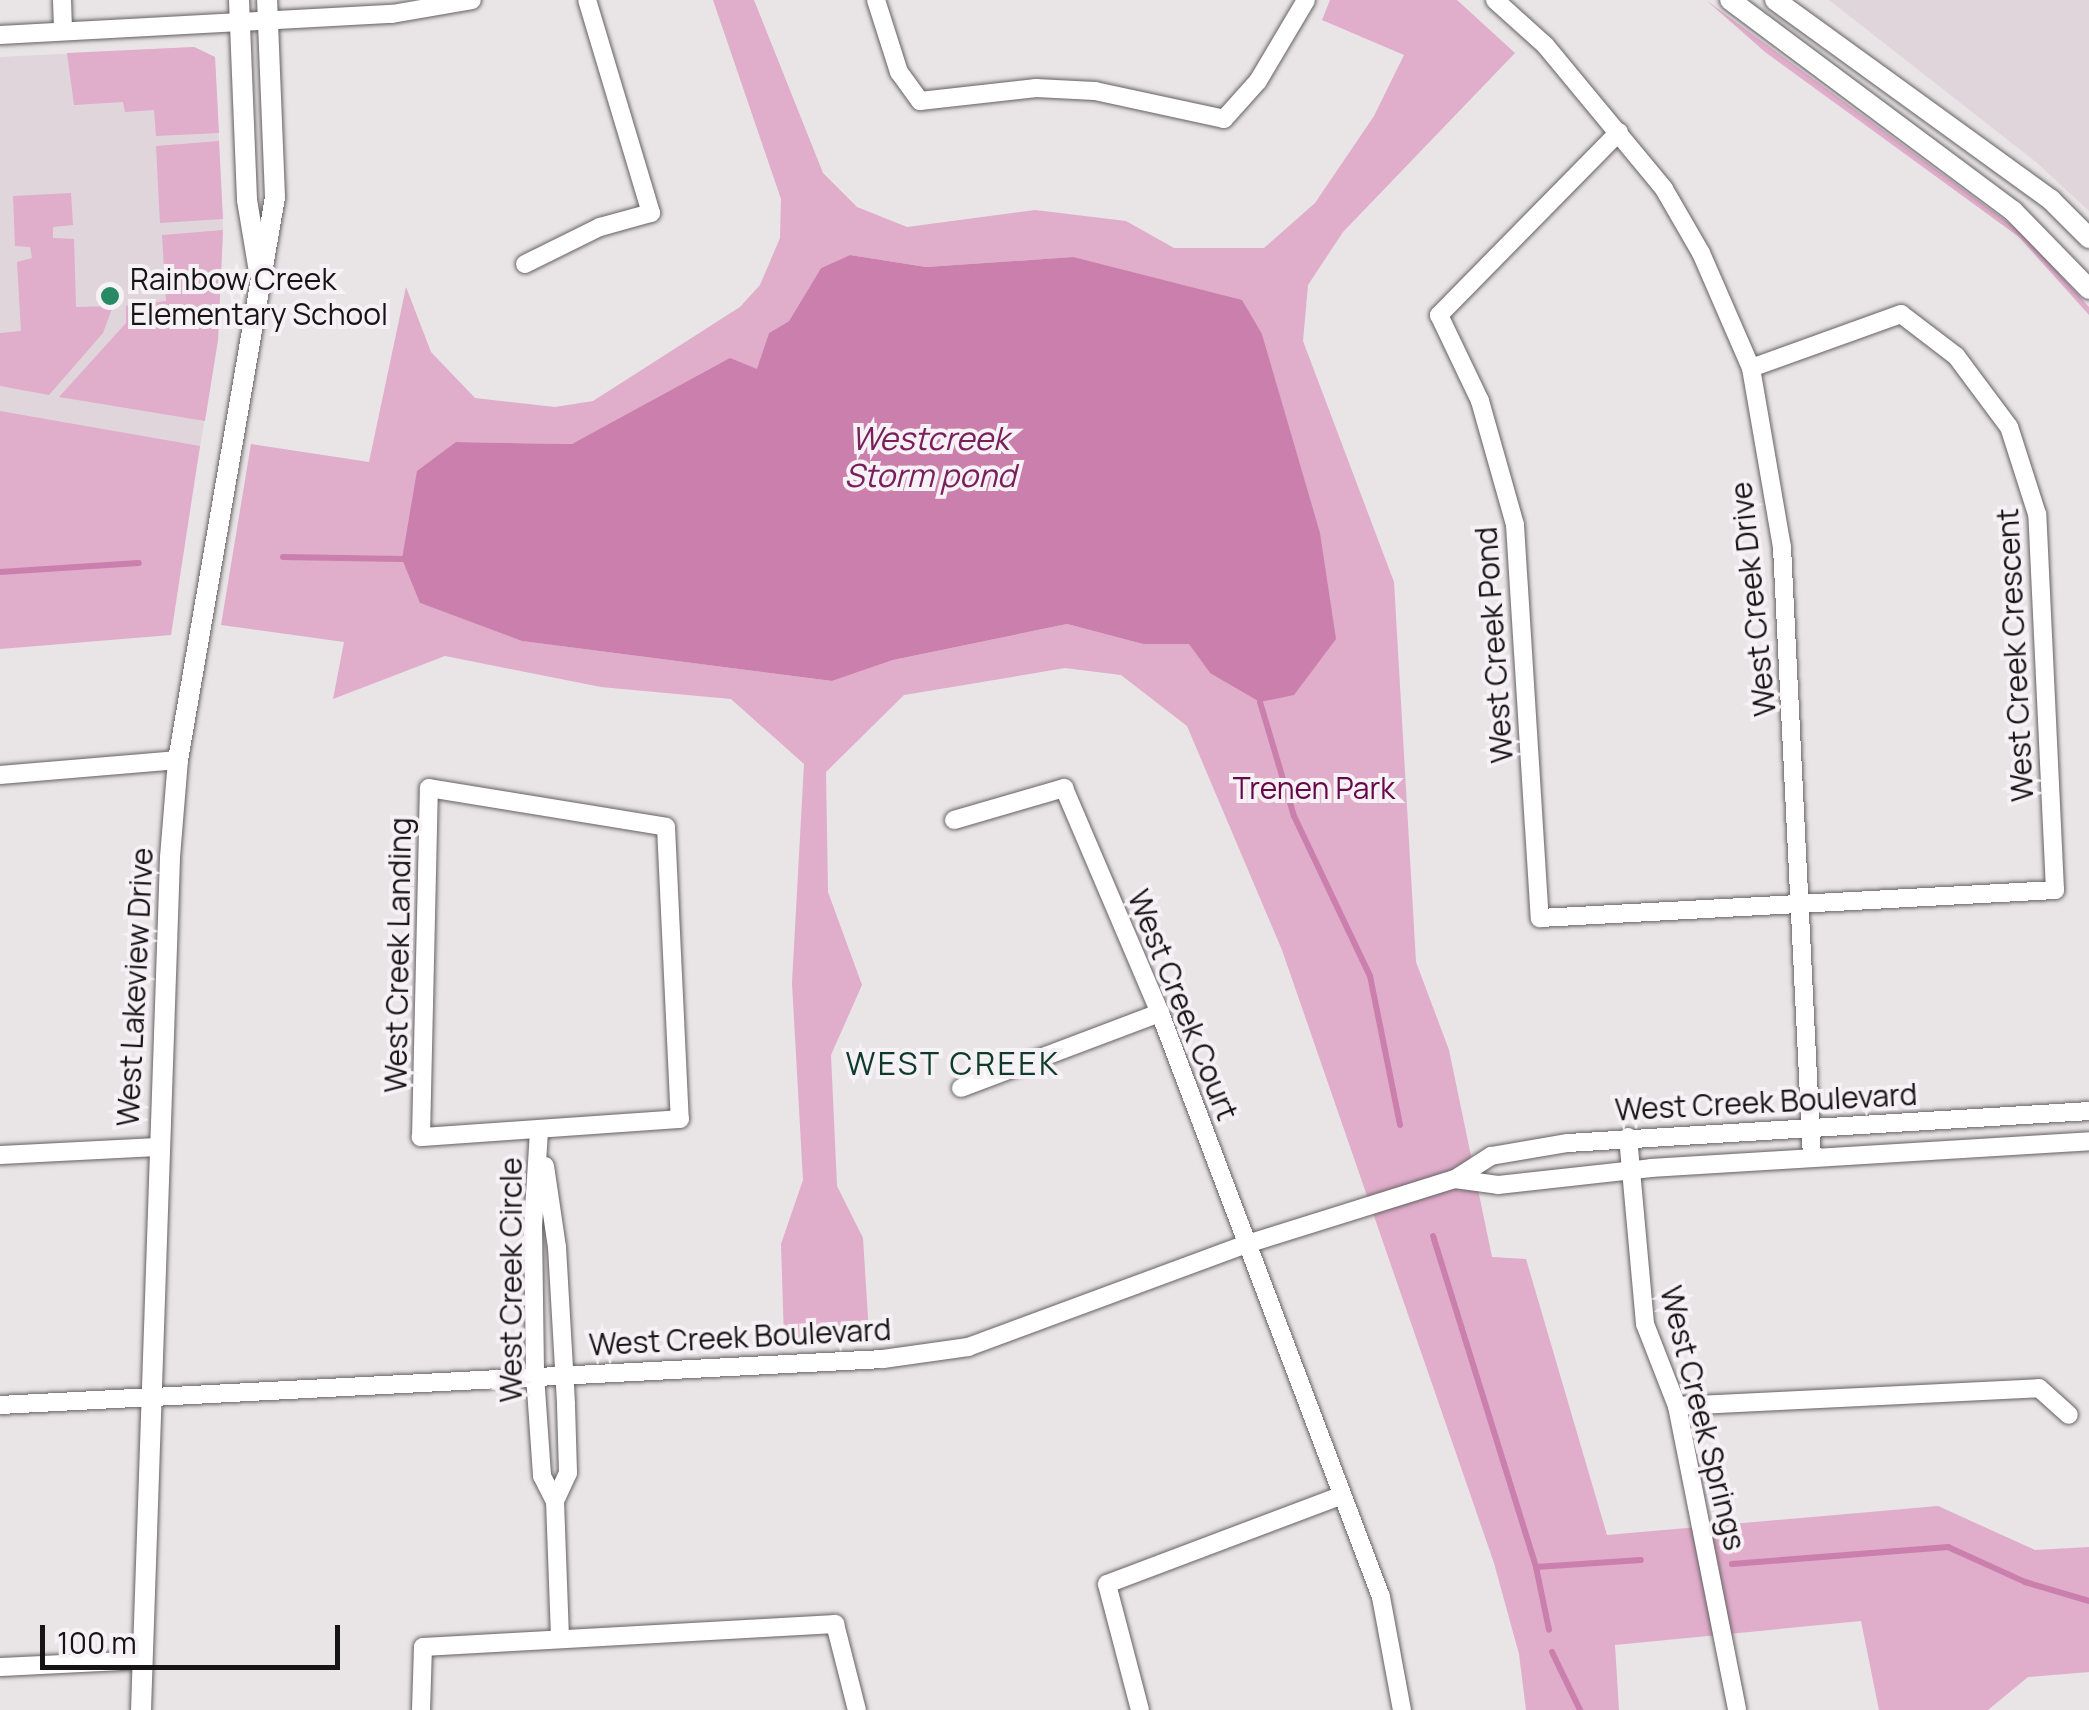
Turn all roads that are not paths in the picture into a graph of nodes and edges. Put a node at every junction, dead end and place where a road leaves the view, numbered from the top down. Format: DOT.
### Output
graph roads {
  1 [pos="62,0"];
  2 [pos="239,0"];
  3 [pos="472,0"];
  4 [pos="588,0"];
  5 [pos="876,0"];
  6 [pos="1306,0"];
  7 [pos="1495,0"];
  8 [pos="1730,0"];
  9 [pos="1775,0"];
  10 [pos="267,10"];
  11 [pos="240,22"];
  12 [pos="63,31"];
  13 [pos="0,35"];
  14 [pos="1912,100"];
  15 [pos="1894,125"];
  16 [pos="1619,132"];
  17 [pos="2089,238"];
  18 [pos="525,264"];
  19 [pos="260,273"];
  20 [pos="2089,289"];
  21 [pos="1750,368"];
  22 [pos="178,760"];
  23 [pos="0,775"];
  24 [pos="954,820"];
  25 [pos="1804,905"];
  26 [pos="1160,1013"];
  27 [pos="961,1088"];
  28 [pos="2089,1111"];
  29 [pos="1809,1126"];
  30 [pos="540,1131"];
  31 [pos="1628,1137"];
  32 [pos="2089,1141"];
  33 [pos="158,1147"];
  34 [pos="0,1155"];
  35 [pos="1812,1158"];
  36 [pos="1630,1170"];
  37 [pos="1455,1180"];
  38 [pos="1247,1244"];
  39 [pos="565,1373"];
  40 [pos="536,1375"];
  41 [pos="148,1396"];
  42 [pos="0,1405"];
  43 [pos="1677,1406"];
  44 [pos="2068,1415"];
  45 [pos="1340,1496"];
  46 [pos="555,1500"];
  47 [pos="560,1636"];
  48 [pos="142,1660"];
  49 [pos="0,1667"];
  50 [pos="141,1710"];
  51 [pos="421,1710"];
  52 [pos="856,1710"];
  53 [pos="1140,1710"];
  54 [pos="1402,1710"];
  55 [pos="1738,1710"];
  1 -- 12 [label="street"];
  2 -- 11 [label="street, West Lakeview Drive"];
  3 -- 10 [label="street"];
  4 -- 18 [label="street"];
  5 -- 6 [label="street"];
  7 -- 16 [label="street, West Creek Drive"];
  8 -- 15 [label="street"];
  9 -- 14 [label="street"];
  10 -- 11 [label="street"];
  10 -- 19 [label="street, West Lakeview Drive"];
  11 -- 12 [label="street"];
  11 -- 19 [label="street, West Lakeview Drive"];
  12 -- 13 [label="street"];
  14 -- 15 [label="street"];
  14 -- 17 [label="street"];
  15 -- 20 [label="street"];
  16 -- 21 [label="street, West Creek Drive"];
  16 -- 25 [label="street, West Creek Pond"];
  19 -- 22 [label="street, West Lakeview Drive"];
  21 -- 25 [label="street, West Creek Drive"];
  21 -- 25 [label="street, West Creek Crescent"];
  22 -- 23 [label="street"];
  22 -- 33 [label="street, West Lakeview Drive"];
  24 -- 26 [label="street, West Creek Court"];
  25 -- 29 [label="street, West Creek Drive"];
  26 -- 27 [label="street"];
  26 -- 38 [label="street, West Creek Court"];
  28 -- 29 [label="street, West Creek Boulevard"];
  29 -- 31 [label="street, West Creek Boulevard"];
  29 -- 35 [label="street, West Creek Drive"];
  30 -- 30 [label="street, West Creek Landing"];
  30 -- 39 [label="street, West Creek Circle"];
  30 -- 40 [label="street, West Creek Circle"];
  31 -- 36 [label="street, West Creek Springs"];
  31 -- 37 [label="street, West Creek Boulevard"];
  32 -- 35 [label="street, West Creek Boulevard"];
  33 -- 34 [label="street"];
  33 -- 41 [label="street, West Lakeview Drive"];
  35 -- 36 [label="street, West Creek Boulevard"];
  36 -- 37 [label="street, West Creek Boulevard"];
  36 -- 43 [label="street, West Creek Springs"];
  37 -- 38 [label="street, West Creek Boulevard"];
  38 -- 39 [label="street, West Creek Boulevard"];
  38 -- 45 [label="street, West Creek Court"];
  39 -- 40 [label="street, West Creek Boulevard"];
  39 -- 46 [label="street, West Creek Circle"];
  40 -- 41 [label="street, West Creek Boulevard"];
  40 -- 46 [label="street, West Creek Circle"];
  41 -- 42 [label="street, West Creek Boulevard"];
  41 -- 48 [label="street, West Lakeview Drive"];
  43 -- 44 [label="street"];
  43 -- 55 [label="street, West Creek Springs"];
  45 -- 53 [label="street"];
  45 -- 54 [label="street, West Creek Court"];
  46 -- 47 [label="street, West Creek Circle"];
  47 -- 51 [label="street"];
  47 -- 52 [label="street"];
  48 -- 49 [label="street"];
  48 -- 50 [label="street, West Lakeview Drive"];
}
